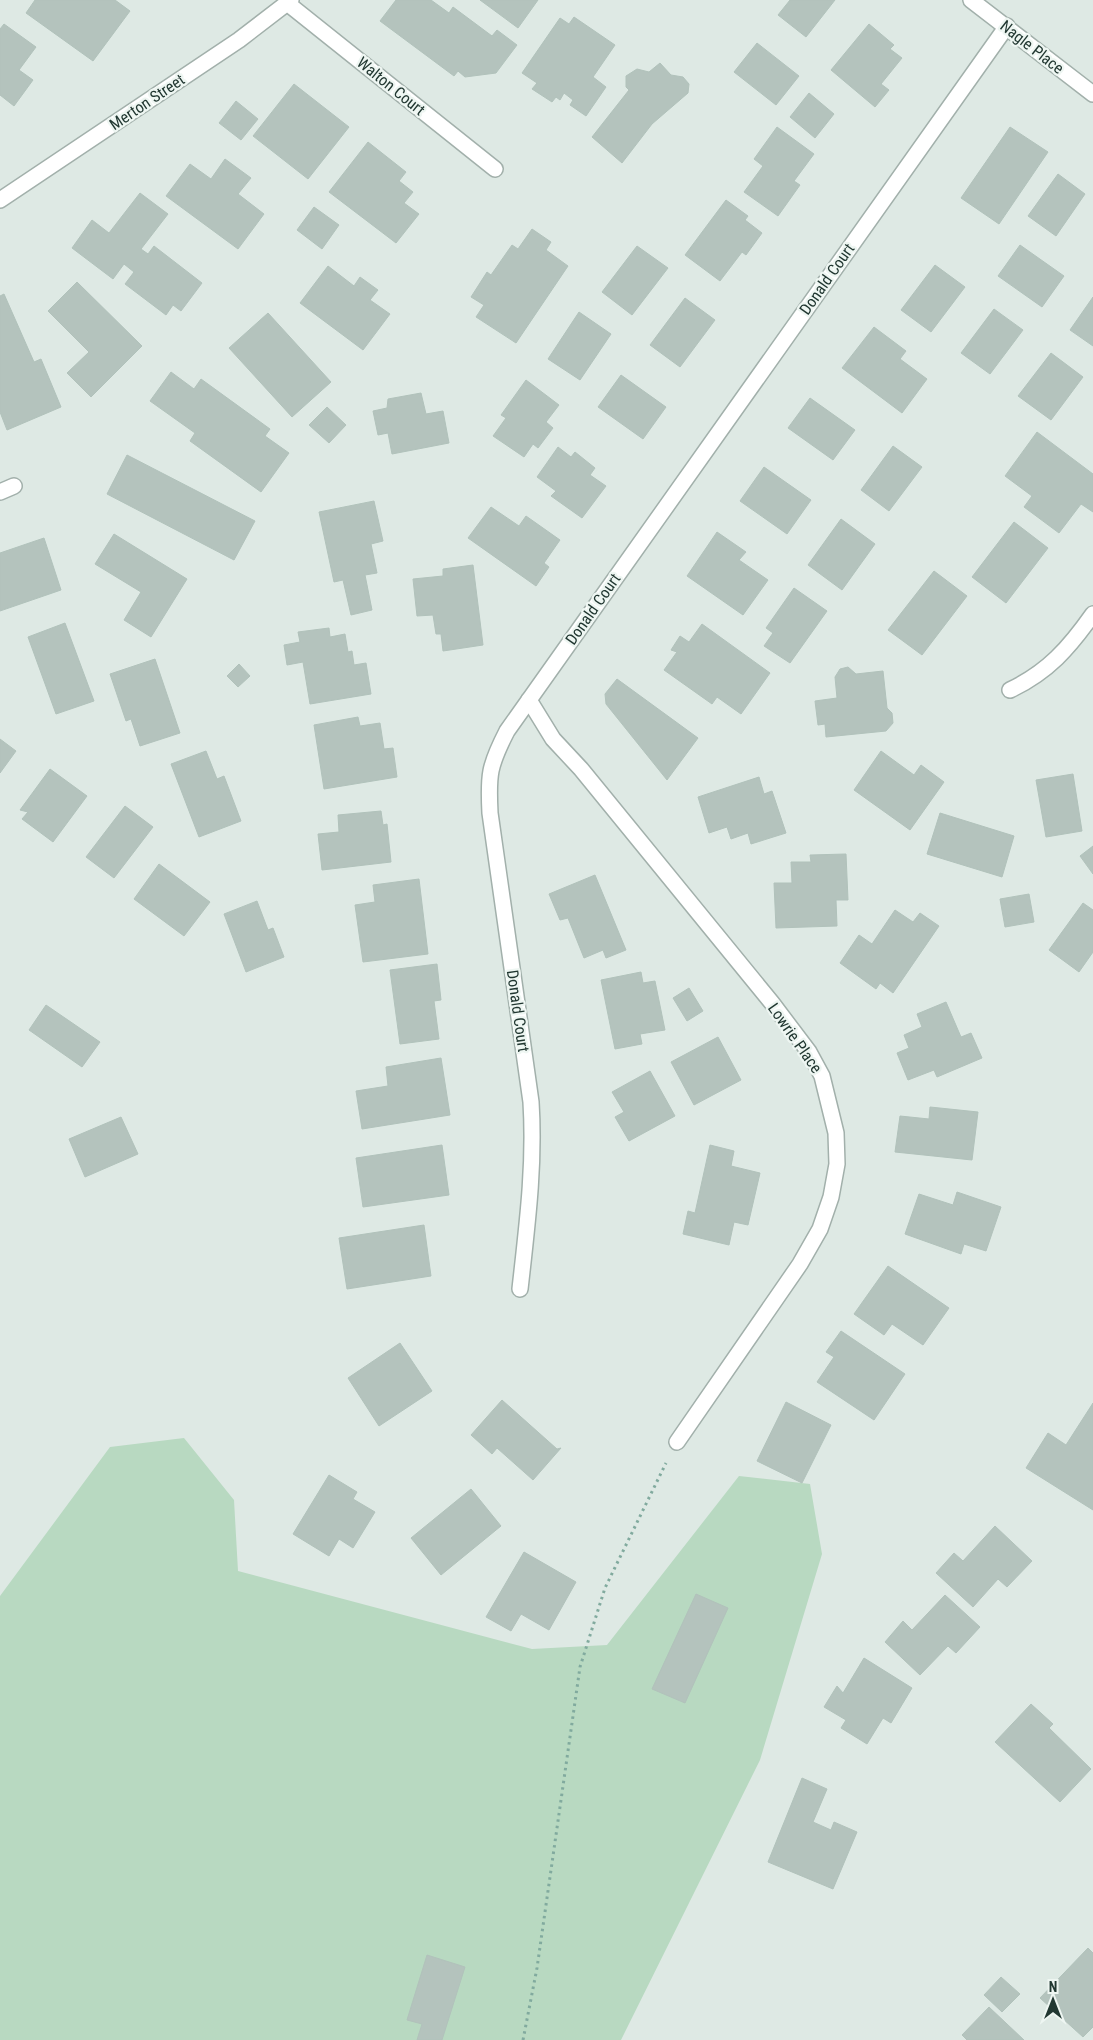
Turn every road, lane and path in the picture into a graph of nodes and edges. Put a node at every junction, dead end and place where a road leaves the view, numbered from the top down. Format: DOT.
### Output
graph roads {
  1 [pos="971,0"];
  2 [pos="289,2"];
  3 [pos="1006,26"];
  4 [pos="1093,94"];
  5 [pos="495,168"];
  6 [pos="0,200"];
  7 [pos="14,486"];
  8 [pos="0,492"];
  9 [pos="1093,614"];
  10 [pos="1010,690"];
  11 [pos="529,700"];
  12 [pos="520,1289"];
  13 [pos="677,1442"];
  14 [pos="522,2040"];
  1 -- 3 [label="street, Nagle Place"];
  2 -- 5 [label="street, Walton Court"];
  2 -- 6 [label="street, Merton Street"];
  3 -- 4 [label="street, Nagle Place"];
  3 -- 11 [label="street, Donald Court"];
  7 -- 8 [label="street"];
  9 -- 10 [label="street"];
  11 -- 12 [label="street, Donald Court"];
  11 -- 13 [label="street, Lowrie Place"];
  13 -- 14 [label="path"];
}
